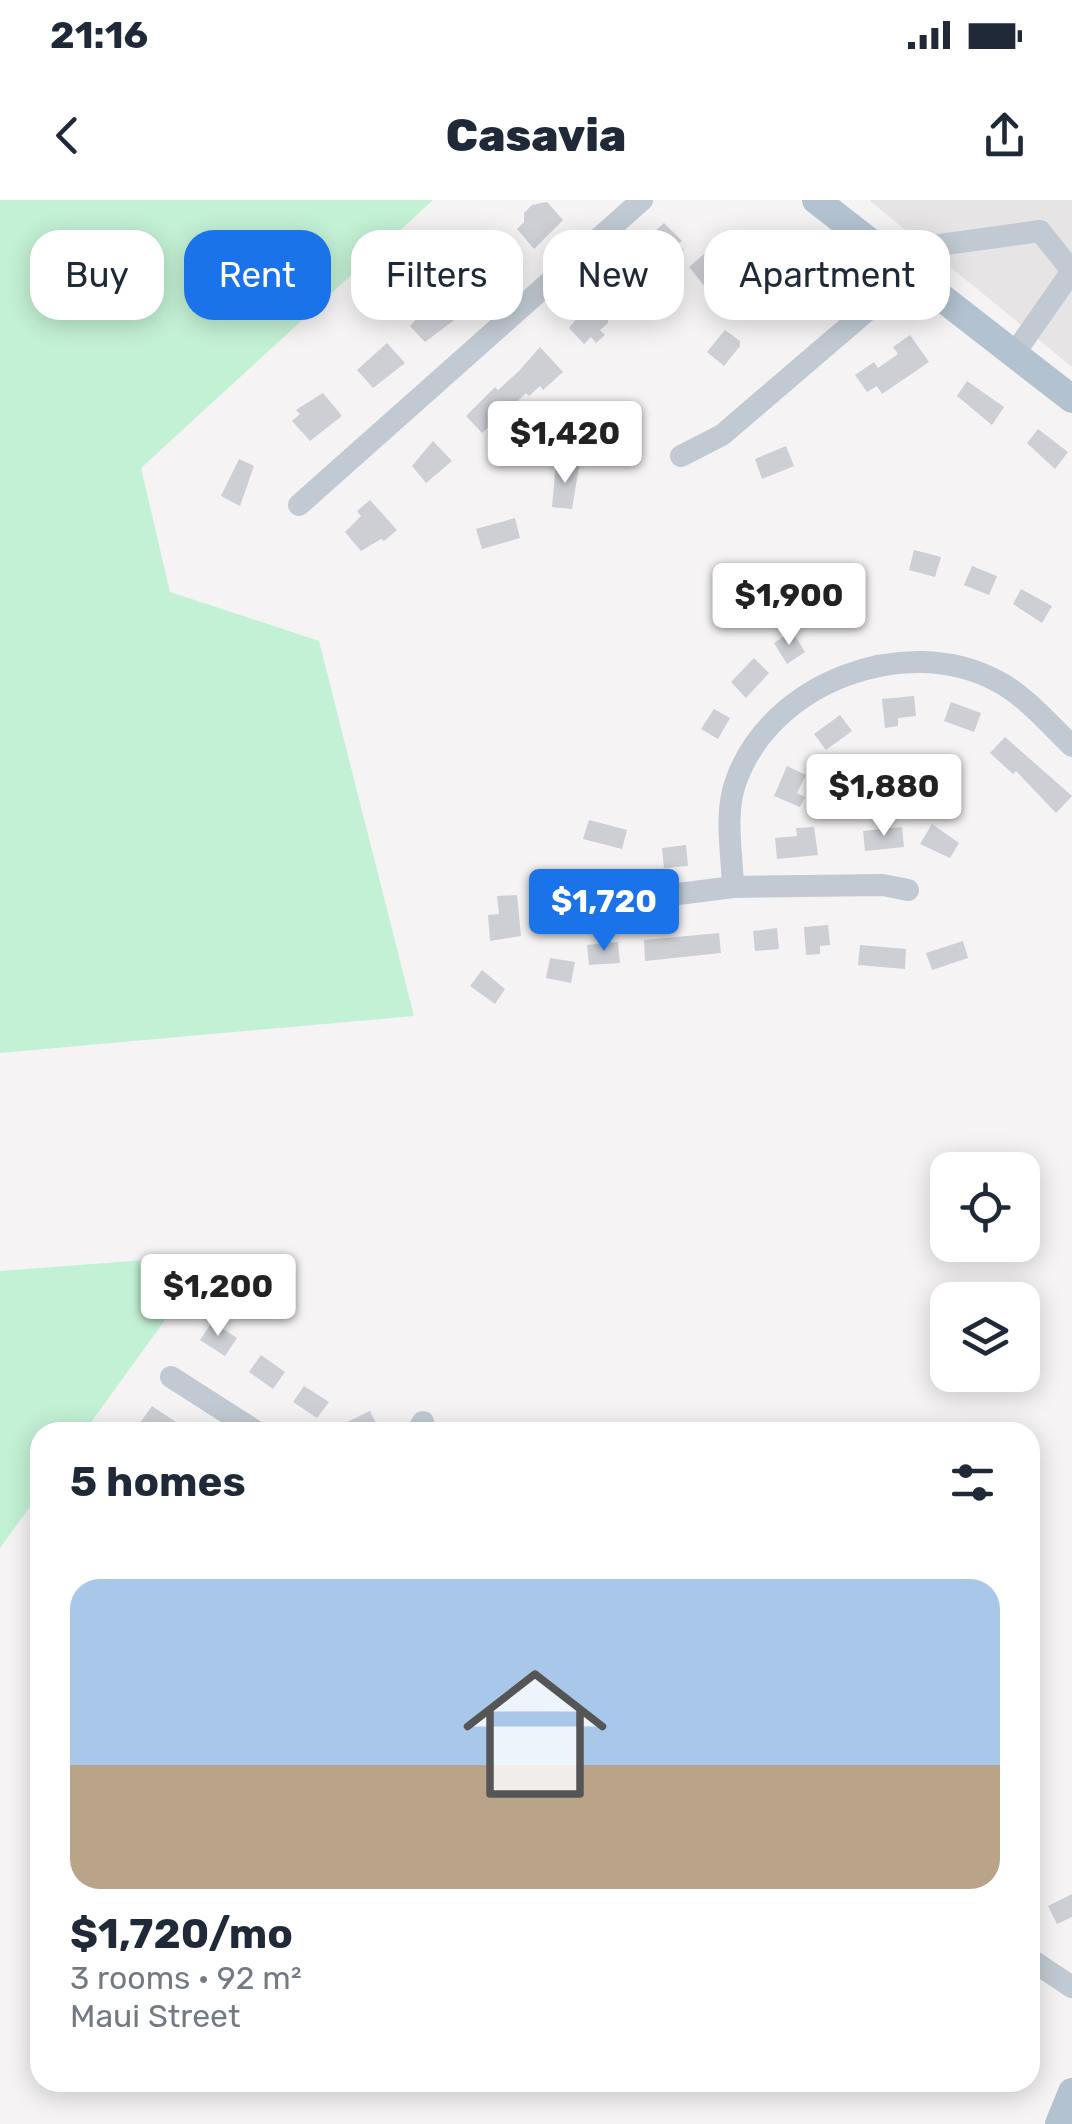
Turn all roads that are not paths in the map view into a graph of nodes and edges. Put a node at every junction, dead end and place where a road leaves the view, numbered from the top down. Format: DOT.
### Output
graph roads {
  1 [pos="642,200"];
  2 [pos="816,200"];
  3 [pos="854,230"];
  4 [pos="950,243"];
  5 [pos="1072,271"];
  6 [pos="950,305"];
  7 [pos="856,320"];
  8 [pos="1014,354"];
  9 [pos="1072,399"];
  10 [pos="681,456"];
  11 [pos="299,505"];
  12 [pos="1072,746"];
  13 [pos="733,887"];
  14 [pos="908,890"];
  15 [pos="574,895"];
  16 [pos="170,1378"];
  17 [pos="241,1422"];
  18 [pos="1040,1965"];
  19 [pos="1072,1988"];
  20 [pos="1072,2092"];
  21 [pos="1060,2124"];
  1 -- 11 [label="street"];
  2 -- 3 [label="main road"];
  4 -- 5 [label="street"];
  5 -- 8 [label="street"];
  6 -- 8 [label="main road"];
  7 -- 10 [label="street"];
  8 -- 9 [label="main road"];
  12 -- 13 [label="street"];
  13 -- 14 [label="street"];
  13 -- 15 [label="street"];
  16 -- 17 [label="street"];
  18 -- 19 [label="street"];
  20 -- 21 [label="main road"];
}
